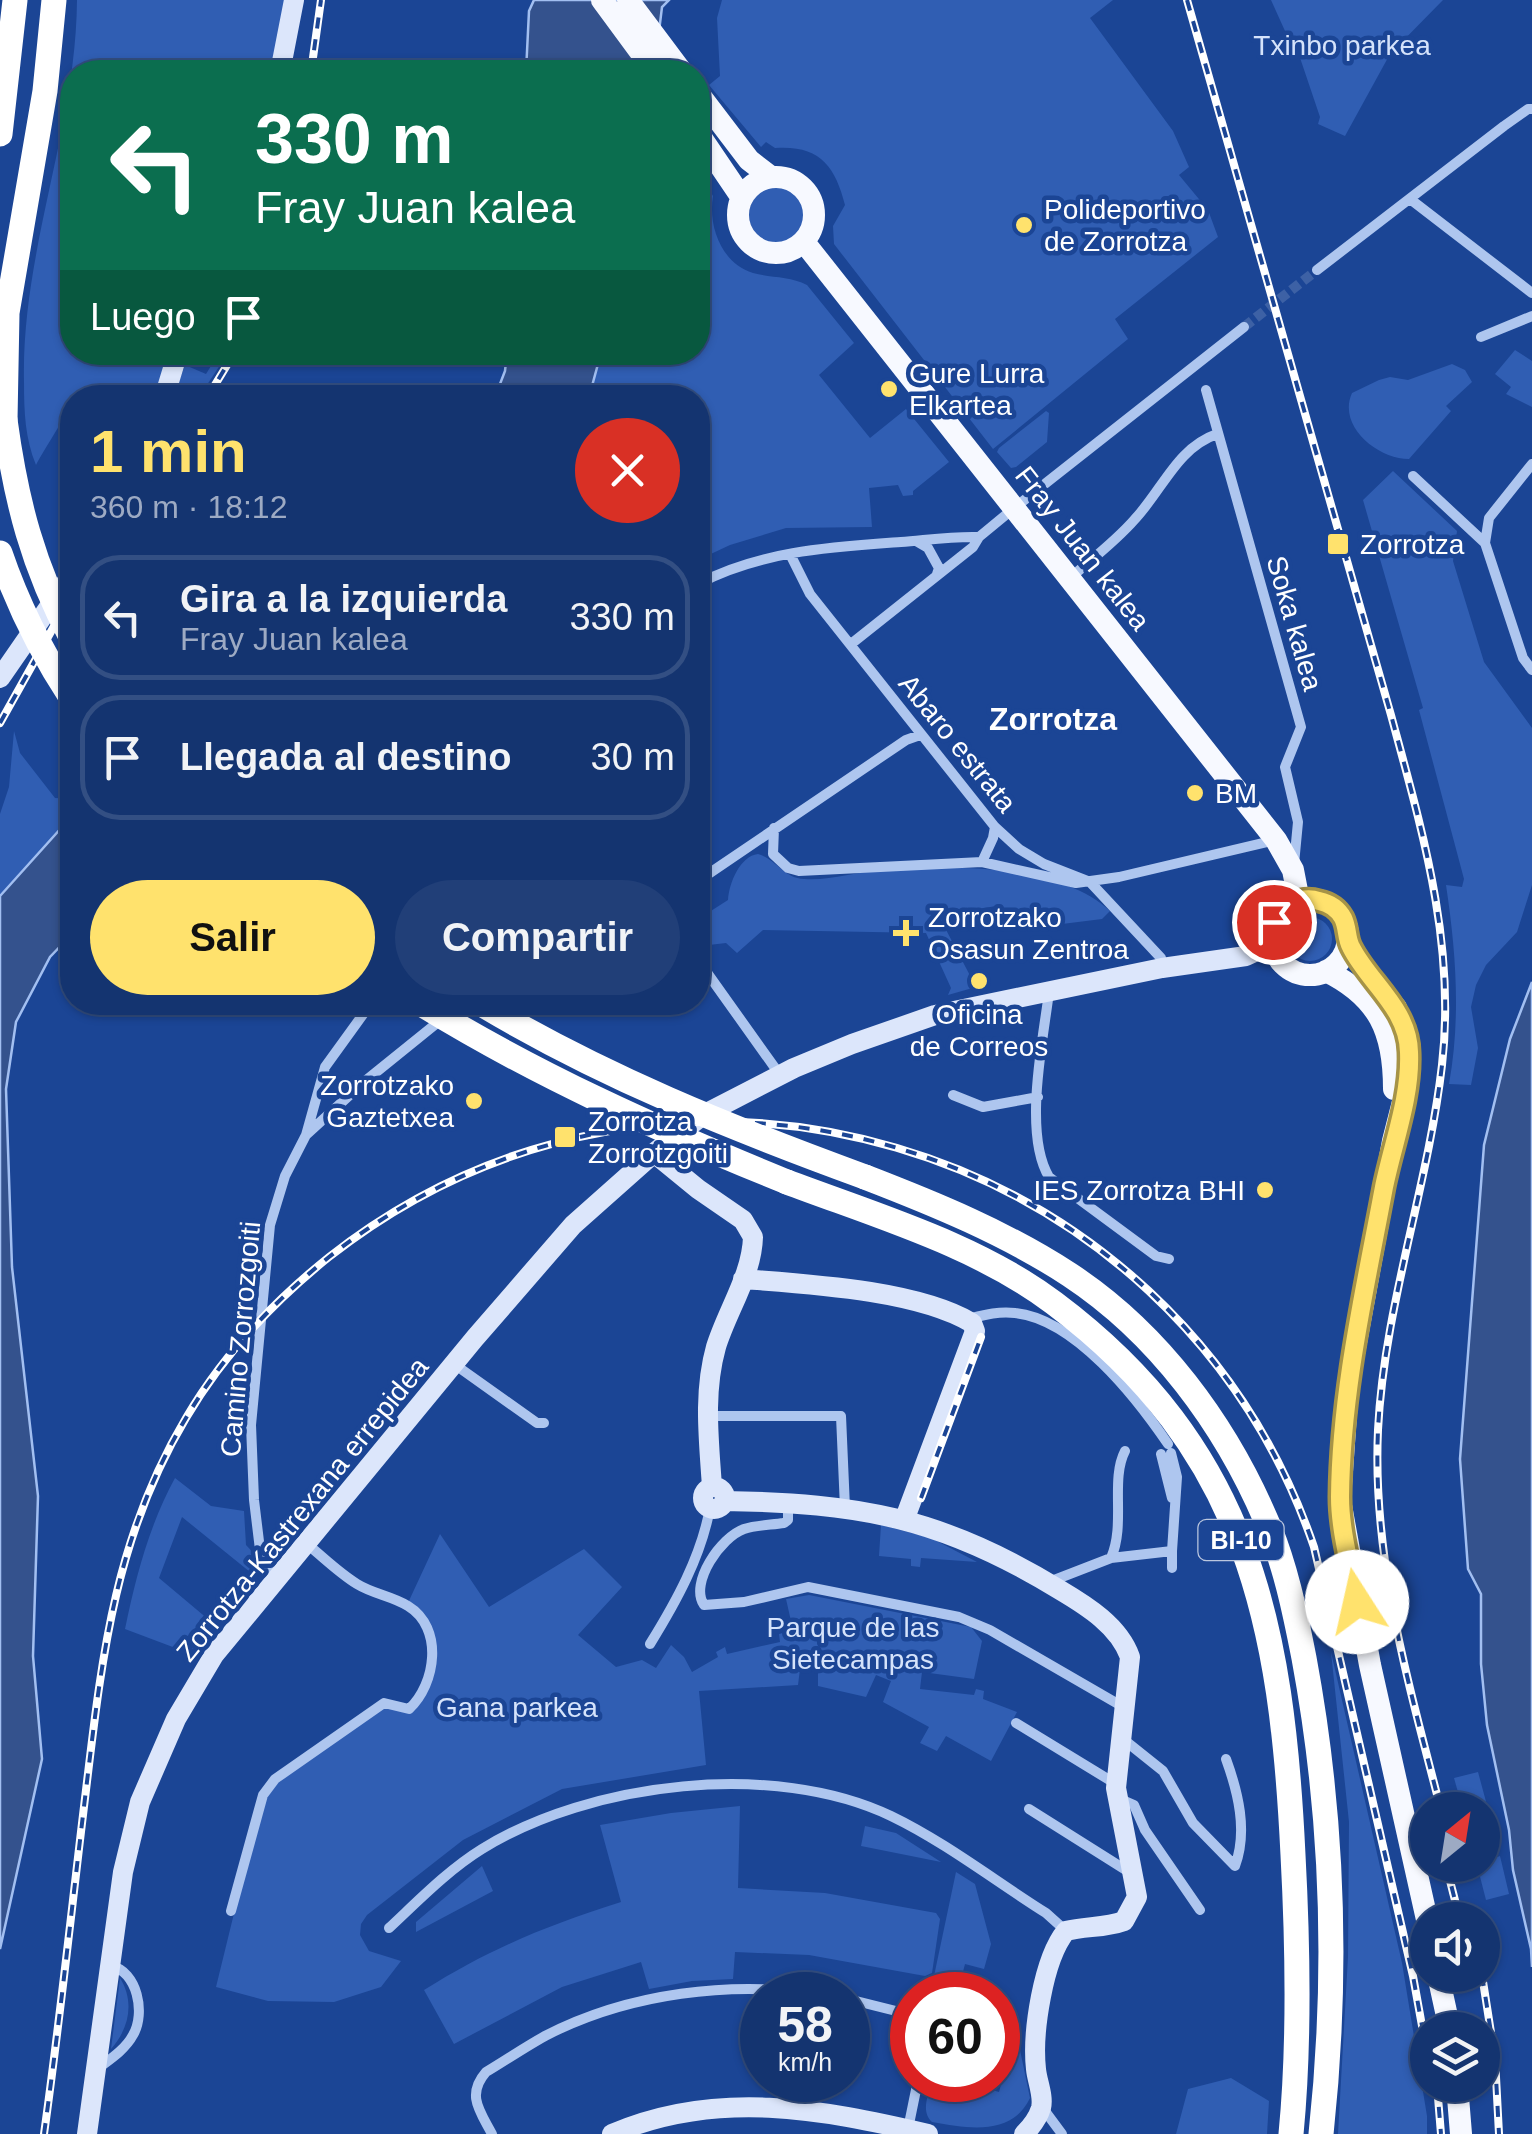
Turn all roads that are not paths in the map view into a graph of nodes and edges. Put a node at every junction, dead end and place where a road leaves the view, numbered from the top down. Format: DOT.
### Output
graph roads {
  1 [pos="15,0"];
  2 [pos="54,0"];
  3 [pos="294,0"];
  4 [pos="602,0"];
  5 [pos="628,0"];
  6 [pos="282,60"];
  7 [pos="646,60"];
  8 [pos="673,60"];
  9 [pos="710,109"];
  10 [pos="1532,109"];
  11 [pos="0,134"];
  12 [pos="710,150"];
  13 [pos="771,177"];
  14 [pos="742,198"];
  15 [pos="1410,199"];
  16 [pos="804,242"];
  17 [pos="1317,270"];
  18 [pos="1532,293"];
  19 [pos="1532,316"];
  20 [pos="1244,327"];
  21 [pos="1481,337"];
  22 [pos="1206,390"];
  23 [pos="1217,434"];
  24 [pos="1532,464"];
  25 [pos="1412,476"];
  26 [pos="1013,509"];
  27 [pos="979,538"];
  28 [pos="915,540"];
  29 [pos="1485,544"];
  30 [pos="0,554"];
  31 [pos="790,554"];
  32 [pos="936,575"];
  33 [pos="710,579"];
  34 [pos="1069,579"];
  35 [pos="60,591"];
  36 [pos="60,616"];
  37 [pos="851,644"];
  38 [pos="1532,670"];
  39 [pos="0,678"];
  40 [pos="60,680"];
  41 [pos="920,735"];
  42 [pos="995,827"];
  43 [pos="774,828"];
  44 [pos="1276,840"];
  45 [pos="773,854"];
  46 [pos="726,862"];
  47 [pos="982,862"];
  48 [pos="1293,870"];
  49 [pos="710,873"];
  50 [pos="1090,882"];
  51 [pos="1299,900"];
  52 [pos="1348,942"];
  53 [pos="1272,944"];
  54 [pos="1162,968"];
  55 [pos="1326,972"];
  56 [pos="710,977"];
  57 [pos="1049,991"];
  58 [pos="363,1015"];
  59 [pos="440,1015"];
  60 [pos="447,1015"];
  61 [pos="500,1015"];
  62 [pos="780,1076"];
  63 [pos="953,1095"];
  64 [pos="1038,1097"];
  65 [pos="306,1135"];
  66 [pos="1393,1141"];
  67 [pos="654,1153"];
  68 [pos="1169,1259"];
  69 [pos="743,1280"];
  70 [pos="966,1320"];
  71 [pos="454,1364"];
  72 [pos="708,1416"];
  73 [pos="544,1423"];
  74 [pos="1124,1451"];
  75 [pos="714,1490"];
  76 [pos="788,1503"];
  77 [pos="845,1508"];
  78 [pos="905,1518"];
  79 [pos="307,1544"];
  80 [pos="1172,1551"];
  81 [pos="1111,1558"];
  82 [pos="1172,1568"];
  83 [pos="278,1576"];
  84 [pos="1048,1582"];
  85 [pos="650,1644"];
  86 [pos="1126,1708"];
  87 [pos="1016,1723"];
  88 [pos="1122,1739"];
  89 [pos="1226,1759"];
  90 [pos="1117,1791"];
  91 [pos="1028,1809"];
  92 [pos="1135,1876"];
  93 [pos="1423,1902"];
  94 [pos="1200,1910"];
  95 [pos="230,1911"];
  96 [pos="389,1928"];
  97 [pos="1066,1931"];
  98 [pos="111,1966"];
  99 [pos="740,1991"];
  100 [pos="96,2070"];
  101 [pos="918,2102"];
  102 [pos="1457,2102"];
  103 [pos="1042,2107"];
  104 [pos="918,2132"];
  105 [pos="87,2134"];
  106 [pos="492,2134"];
  107 [pos="612,2134"];
  108 [pos="1024,2134"];
  109 [pos="1062,2134"];
  110 [pos="1291,2134"];
  111 [pos="1322,2134"];
  112 [pos="1460,2134"];
  1 -- 11 [label="highway"];
  2 -- 36 [label="highway, bridge"];
  3 -- 6 [label="street"];
  4 -- 7 [label="main road"];
  5 -- 8 [label="main road"];
  9 -- 13 [label="main road"];
  10 -- 15 [label="street"];
  12 -- 14 [label="main road"];
  13 -- 14 [label="main road"];
  13 -- 16 [label="main road"];
  14 -- 16 [label="main road"];
  15 -- 17 [label="street"];
  15 -- 18 [label="street"];
  16 -- 26 [label="main road, Fray Juan kalea"];
  19 -- 21 [label="street"];
  20 -- 26 [label="street"];
  22 -- 23 [label="street, Soka kalea"];
  23 -- 34 [label="street"];
  23 -- 48 [label="street, Soka kalea"];
  24 -- 29 [label="street"];
  25 -- 29 [label="street"];
  26 -- 27 [label="street"];
  26 -- 34 [label="main road, Fray Juan kalea"];
  27 -- 28 [label="street"];
  27 -- 32 [label="street"];
  28 -- 31 [label="street"];
  28 -- 32 [label="street"];
  29 -- 38 [label="street"];
  30 -- 40 [label="highway, bridge"];
  31 -- 33 [label="street"];
  31 -- 37 [label="street, Abaro estrata"];
  32 -- 37 [label="street"];
  34 -- 44 [label="main road, Fray Juan kalea"];
  35 -- 39 [label="street"];
  37 -- 41 [label="street, Abaro estrata"];
  41 -- 42 [label="street, Abaro estrata"];
  41 -- 43 [label="street"];
  42 -- 47 [label="street"];
  42 -- 50 [label="street, Abaro estrata"];
  43 -- 45 [label="street"];
  43 -- 46 [label="street"];
  44 -- 48 [label="main road, Fray Juan kalea"];
  44 -- 50 [label="street"];
  45 -- 46 [label="street"];
  45 -- 47 [label="street"];
  46 -- 49 [label="street"];
  47 -- 50 [label="street"];
  48 -- 51 [label="main road, Fray Juan kalea"];
  50 -- 54 [label="street, Abaro estrata"];
  51 -- 52 [label="main road"];
  51 -- 53 [label="main road"];
  52 -- 55 [label="main road"];
  52 -- 66 [label="main road"];
  53 -- 54 [label="street, Zorrotza-Kastrexana errepidea"];
  53 -- 55 [label="main road"];
  54 -- 57 [label="street, Zorrotza-Kastrexana errepidea"];
  55 -- 66 [label="main road"];
  56 -- 62 [label="street"];
  57 -- 62 [label="street, Zorrotza-Kastrexana errepidea"];
  57 -- 64 [label="street"];
  58 -- 65 [label="street, Camino Zorrozgoiti"];
  59 -- 110 [label="highway, BI-10, bridge"];
  60 -- 65 [label="street"];
  61 -- 111 [label="highway, BI-10, bridge"];
  62 -- 67 [label="street, Zorrotza-Kastrexana errepidea"];
  63 -- 64 [label="street"];
  64 -- 68 [label="street"];
  65 -- 83 [label="street, Camino Zorrozgoiti"];
  66 -- 93 [label="main road"];
  67 -- 69 [label="street"];
  67 -- 71 [label="street, Zorrotza-Kastrexana errepidea"];
  69 -- 70 [label="street"];
  69 -- 72 [label="street"];
  70 -- 78 [label="street"];
  70 -- 80 [label="street"];
  71 -- 73 [label="street"];
  71 -- 79 [label="street, Zorrotza-Kastrexana errepidea"];
  72 -- 75 [label="street"];
  72 -- 77 [label="street"];
  74 -- 81 [label="street"];
  75 -- 76 [label="street"];
  75 -- 85 [label="street"];
  76 -- 77 [label="street"];
  76 -- 86 [label="street"];
  77 -- 78 [label="street"];
  78 -- 84 [label="street"];
  79 -- 83 [label="street, Zorrotza-Kastrexana errepidea"];
  79 -- 95 [label="street"];
  80 -- 81 [label="street"];
  80 -- 82 [label="street"];
  81 -- 84 [label="street"];
  83 -- 98 [label="street, Zorrotza-Kastrexana errepidea"];
  84 -- 86 [label="street"];
  86 -- 88 [label="street"];
  87 -- 90 [label="street"];
  88 -- 89 [label="street"];
  88 -- 90 [label="street"];
  90 -- 92 [label="street"];
  90 -- 94 [label="street"];
  91 -- 92 [label="street"];
  92 -- 97 [label="street"];
  96 -- 97 [label="street"];
  97 -- 103 [label="street"];
  98 -- 100 [label="street, Zorrotza-Kastrexana errepidea"];
  98 -- 100 [label="street"];
  99 -- 106 [label="street"];
  100 -- 105 [label="street, Zorrotza-Kastrexana errepidea"];
  101 -- 104 [label="street"];
  102 -- 112 [label="main road"];
  103 -- 108 [label="street"];
  103 -- 109 [label="street"];
  104 -- 107 [label="street"];
}
